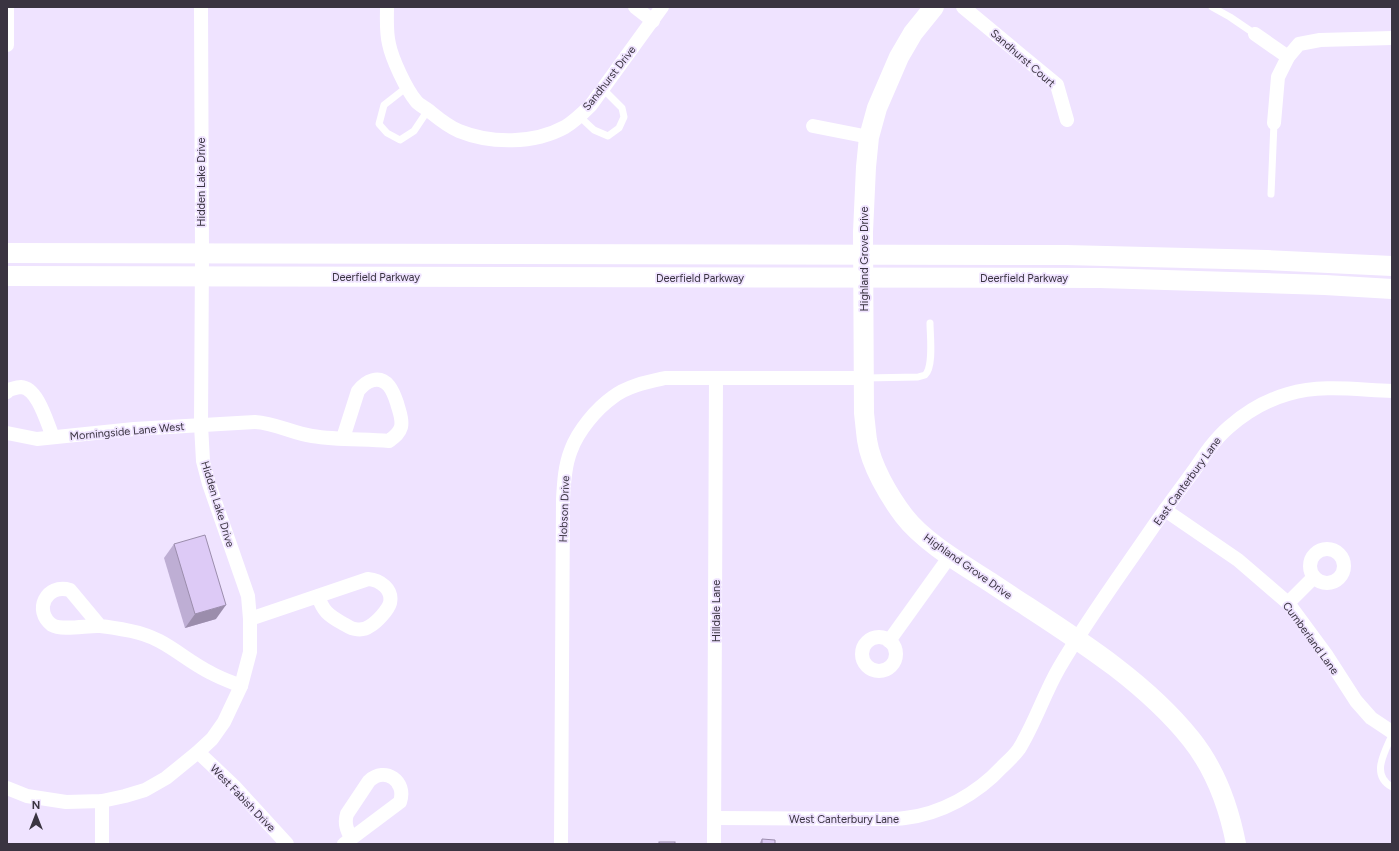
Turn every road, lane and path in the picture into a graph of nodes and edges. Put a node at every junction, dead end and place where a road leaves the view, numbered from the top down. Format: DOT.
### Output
graph roads {
  1 [pos="7,7"];
  2 [pos="201,7"];
  3 [pos="388,7"];
  4 [pos="635,7"];
  5 [pos="662,7"];
  6 [pos="934,7"];
  7 [pos="963,7"];
  8 [pos="1212,7"];
  9 [pos="653,21"];
  10 [pos="1255,34"];
  11 [pos="1392,38"];
  12 [pos="7,45"];
  13 [pos="1288,57"];
  14 [pos="407,87"];
  15 [pos="603,89"];
  16 [pos="428,110"];
  17 [pos="579,116"];
  18 [pos="1067,120"];
  19 [pos="1274,123"];
  20 [pos="813,126"];
  21 [pos="869,137"];
  22 [pos="1271,194"];
  23 [pos="7,253"];
  24 [pos="202,254"];
  25 [pos="864,255"];
  26 [pos="1392,266"];
  27 [pos="7,276"];
  28 [pos="202,277"];
  29 [pos="863,277"];
  30 [pos="1392,289"];
  31 [pos="930,323"];
  32 [pos="716,378"];
  33 [pos="865,378"];
  34 [pos="7,392"];
  35 [pos="1392,392"];
  36 [pos="201,425"];
  37 [pos="7,433"];
  38 [pos="53,437"];
  39 [pos="343,438"];
  40 [pos="1165,510"];
  41 [pos="950,556"];
  42 [pos="1314,577"];
  43 [pos="318,596"];
  44 [pos="1288,603"];
  45 [pos="250,619"];
  46 [pos="100,626"];
  47 [pos="1077,640"];
  48 [pos="889,641"];
  49 [pos="241,686"];
  50 [pos="1392,732"];
  51 [pos="1392,735"];
  52 [pos="198,752"];
  53 [pos="1392,787"];
  54 [pos="7,788"];
  55 [pos="102,801"];
  56 [pos="715,818"];
  57 [pos="347,841"];
  58 [pos="102,844"];
  59 [pos="287,844"];
  60 [pos="562,844"];
  61 [pos="714,844"];
  62 [pos="1236,844"];
  1 -- 12 [label="street"];
  2 -- 24 [label="street, Hidden Lake Drive"];
  3 -- 14 [label="street, Sandhurst Drive"];
  4 -- 9 [label="street"];
  5 -- 9 [label="street, Sandhurst Drive"];
  6 -- 21 [label="main road, Highland Grove Drive"];
  7 -- 18 [label="street, Sandhurst Court"];
  8 -- 10 [label="lane"];
  9 -- 15 [label="street, Sandhurst Drive"];
  10 -- 13 [label="street"];
  11 -- 13 [label="street"];
  13 -- 19 [label="street"];
  14 -- 16 [label="street, Sandhurst Drive"];
  14 -- 16 [label="lane"];
  15 -- 17 [label="street, Sandhurst Drive"];
  15 -- 17 [label="lane"];
  16 -- 17 [label="street, Sandhurst Drive"];
  19 -- 22 [label="lane"];
  20 -- 21 [label="street"];
  21 -- 25 [label="main road, Highland Grove Drive"];
  23 -- 24 [label="main road"];
  24 -- 25 [label="main road"];
  24 -- 28 [label="street, Hidden Lake Drive"];
  25 -- 26 [label="main road"];
  25 -- 29 [label="main road, Highland Grove Drive"];
  27 -- 28 [label="main road, Deerfield Parkway"];
  28 -- 29 [label="main road, Deerfield Parkway"];
  28 -- 36 [label="street, Hidden Lake Drive"];
  29 -- 30 [label="main road, Deerfield Parkway"];
  29 -- 33 [label="main road, Highland Grove Drive"];
  31 -- 33 [label="lane"];
  32 -- 33 [label="street, Hobson Drive"];
  32 -- 56 [label="street, Hilldale Lane"];
  32 -- 60 [label="street, Hobson Drive"];
  33 -- 41 [label="main road, Highland Grove Drive"];
  34 -- 38 [label="street"];
  35 -- 40 [label="street, East Canterbury Lane"];
  36 -- 38 [label="street, Morningside Lane West"];
  36 -- 39 [label="street, Morningside Lane West"];
  36 -- 45 [label="street, Hidden Lake Drive"];
  37 -- 38 [label="street, Morningside Lane West"];
  39 -- 39 [label="street, Morningside Lane West"];
  40 -- 44 [label="street, Cumberland Lane"];
  40 -- 47 [label="street, East Canterbury Lane"];
  41 -- 47 [label="main road, Highland Grove Drive"];
  41 -- 48 [label="street"];
  42 -- 44 [label="street"];
  43 -- 43 [label="street"];
  43 -- 45 [label="street"];
  44 -- 50 [label="street, Cumberland Lane"];
  45 -- 49 [label="street, Hidden Lake Drive"];
  46 -- 49 [label="street"];
  47 -- 56 [label="street, West Canterbury Lane"];
  47 -- 62 [label="main road, Highland Grove Drive"];
  49 -- 52 [label="street, Hidden Lake Drive"];
  51 -- 53 [label="lane"];
  52 -- 55 [label="street, Hidden Lake Drive"];
  52 -- 59 [label="street, West Fabish Drive"];
  54 -- 55 [label="street, Hidden Lake Drive"];
  55 -- 58 [label="street"];
  56 -- 61 [label="street, Hilldale Lane"];
  57 -- 57 [label="street"];
}
